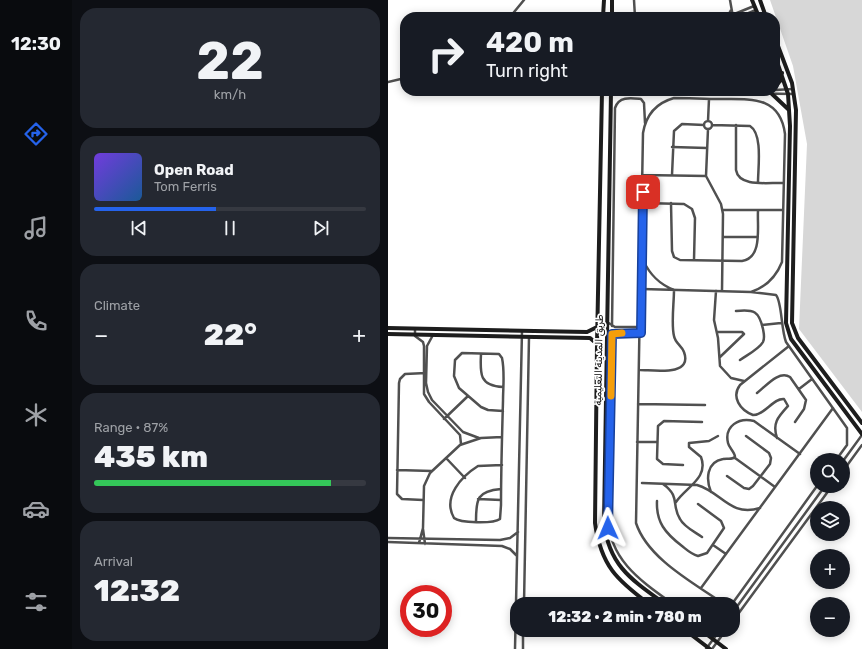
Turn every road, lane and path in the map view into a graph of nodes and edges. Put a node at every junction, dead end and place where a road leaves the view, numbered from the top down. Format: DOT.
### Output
graph roads {
  1 [pos="524,0"];
  2 [pos="604,0"];
  3 [pos="612,0"];
  4 [pos="634,0"];
  5 [pos="730,0"];
  6 [pos="752,0"];
  7 [pos="760,0"];
  8 [pos="755,8"];
  9 [pos="731,10"];
  10 [pos="514,12"];
  11 [pos="603,12"];
  12 [pos="612,12"];
  13 [pos="635,12"];
  14 [pos="744,12"];
  15 [pos="748,12"];
  16 [pos="757,12"];
  17 [pos="764,12"];
  18 [pos="780,52"];
  19 [pos="780,68"];
  20 [pos="782,73"];
  21 [pos="400,79"];
  22 [pos="780,81"];
  23 [pos="388,82"];
  24 [pos="780,88"];
  25 [pos="787,89"];
  26 [pos="793,89"];
  27 [pos="780,94"];
  28 [pos="788,94"];
  29 [pos="794,94"];
  30 [pos="602,96"];
  31 [pos="611,96"];
  32 [pos="774,96"];
  33 [pos="709,99"];
  34 [pos="789,111"];
  35 [pos="708,121"];
  36 [pos="645,124"];
  37 [pos="704,124"];
  38 [pos="712,125"];
  39 [pos="736,125"];
  40 [pos="708,129"];
  41 [pos="672,147"];
  42 [pos="707,148"];
  43 [pos="643,175"];
  44 [pos="672,175"];
  45 [pos="706,176"];
  46 [pos="758,182"];
  47 [pos="784,183"];
  48 [pos="643,202"];
  49 [pos="671,203"];
  50 [pos="723,210"];
  51 [pos="783,210"];
  52 [pos="758,211"];
  53 [pos="788,215"];
  54 [pos="794,215"];
  55 [pos="723,237"];
  56 [pos="757,237"];
  57 [pos="599,254"];
  58 [pos="608,254"];
  59 [pos="642,258"];
  60 [pos="694,260"];
  61 [pos="723,261"];
  62 [pos="642,289"];
  63 [pos="674,290"];
  64 [pos="716,291"];
  65 [pos="722,291"];
  66 [pos="751,292"];
  67 [pos="736,311"];
  68 [pos="606,322"];
  69 [pos="781,323"];
  70 [pos="762,325"];
  71 [pos="612,326"];
  72 [pos="597,327"];
  73 [pos="641,327"];
  74 [pos="388,328"];
  75 [pos="415,329"];
  76 [pos="522,331"];
  77 [pos="716,332"];
  78 [pos="641,333"];
  79 [pos="388,334"];
  80 [pos="612,334"];
  81 [pos="415,335"];
  82 [pos="433,335"];
  83 [pos="606,336"];
  84 [pos="521,337"];
  85 [pos="529,337"];
  86 [pos="597,344"];
  87 [pos="789,346"];
  88 [pos="481,354"];
  89 [pos="719,357"];
  90 [pos="740,360"];
  91 [pos="640,370"];
  92 [pos="426,373"];
  93 [pos="422,374"];
  94 [pos="812,379"];
  95 [pos="744,381"];
  96 [pos="503,387"];
  97 [pos="799,389"];
  98 [pos="757,393"];
  99 [pos="468,396"];
  100 [pos="596,403"];
  101 [pos="605,403"];
  102 [pos="638,404"];
  103 [pos="705,405"];
  104 [pos="833,408"];
  105 [pos="503,411"];
  106 [pos="753,415"];
  107 [pos="448,416"];
  108 [pos="444,419"];
  109 [pos="752,421"];
  110 [pos="702,422"];
  111 [pos="795,422"];
  112 [pos="862,423"];
  113 [pos="862,435"];
  114 [pos="718,436"];
  115 [pos="746,436"];
  116 [pos="502,437"];
  117 [pos="481,438"];
  118 [pos="777,438"];
  119 [pos="637,442"];
  120 [pos="657,442"];
  121 [pos="460,445"];
  122 [pos="862,445"];
  123 [pos="841,453"];
  124 [pos="849,453"];
  125 [pos="800,454"];
  126 [pos="446,458"];
  127 [pos="735,458"];
  128 [pos="850,461"];
  129 [pos="502,465"];
  130 [pos="683,465"];
  131 [pos="397,470"];
  132 [pos="432,471"];
  133 [pos="727,476"];
  134 [pos="760,476"];
  135 [pos="465,478"];
  136 [pos="642,483"];
  137 [pos="663,484"];
  138 [pos="693,485"];
  139 [pos="775,487"];
  140 [pos="501,489"];
  141 [pos="711,492"];
  142 [pos="812,493"];
  143 [pos="820,493"];
  144 [pos="827,493"];
  145 [pos="478,499"];
  146 [pos="423,500"];
  147 [pos="501,500"];
  148 [pos="657,501"];
  149 [pos="676,502"];
  150 [pos="698,504"];
  151 [pos="760,508"];
  152 [pos="476,522"];
  153 [pos="423,528"];
  154 [pos="518,532"];
  155 [pos="702,537"];
  156 [pos="388,538"];
  157 [pos="420,538"];
  158 [pos="426,539"];
  159 [pos="388,542"];
  160 [pos="419,543"];
  161 [pos="425,544"];
  162 [pos="713,545"];
  163 [pos="726,554"];
  164 [pos="518,557"];
  165 [pos="701,588"];
  166 [pos="517,597"];
  167 [pos="524,597"];
  168 [pos="641,597"];
  169 [pos="655,597"];
  170 [pos="663,597"];
  171 [pos="714,597"];
  172 [pos="737,597"];
  173 [pos="740,602"];
  174 [pos="740,611"];
  175 [pos="516,637"];
  176 [pos="523,637"];
  177 [pos="694,637"];
  178 [pos="710,637"];
  179 [pos="721,637"];
  180 [pos="713,639"];
  181 [pos="717,643"];
  182 [pos="709,648"];
  183 [pos="515,649"];
  184 [pos="523,649"];
  185 [pos="726,649"];
  1 -- 10 [label="street"];
  2 -- 11 [label="street"];
  3 -- 12 [label="street"];
  4 -- 13 [label="street"];
  5 -- 9 [label="street"];
  6 -- 8 [label="street"];
  7 -- 17 [label="street"];
  8 -- 14 [label="street"];
  8 -- 15 [label="street"];
  8 -- 16 [label="street"];
  18 -- 26 [label="street"];
  19 -- 20 [label="street"];
  20 -- 22 [label="street"];
  20 -- 25 [label="street"];
  21 -- 23 [label="street"];
  24 -- 25 [label="street"];
  25 -- 26 [label="street"];
  25 -- 28 [label="street"];
  26 -- 29 [label="street"];
  27 -- 28 [label="street"];
  28 -- 29 [label="street"];
  28 -- 34 [label="street"];
  29 -- 54 [label="street"];
  30 -- 57 [label="street, طريق المدينة التعليمية"];
  31 -- 58 [label="street, طريق المدينة التعليمية"];
  32 -- 34 [label="street"];
  33 -- 35 [label="street"];
  33 -- 36 [label="street"];
  33 -- 47 [label="street"];
  34 -- 53 [label="street"];
  35 -- 37 [label="street"];
  35 -- 38 [label="street"];
  36 -- 43 [label="street"];
  36 -- 71 [label="street"];
  37 -- 40 [label="street"];
  37 -- 41 [label="street"];
  38 -- 39 [label="street"];
  38 -- 40 [label="street"];
  39 -- 46 [label="street"];
  39 -- 46 [label="street"];
  40 -- 42 [label="street"];
  41 -- 42 [label="street"];
  41 -- 44 [label="street"];
  42 -- 45 [label="street"];
  43 -- 44 [label="street"];
  43 -- 48 [label="street"];
  44 -- 45 [label="street"];
  45 -- 50 [label="street"];
  46 -- 47 [label="street"];
  47 -- 51 [label="street"];
  48 -- 49 [label="street"];
  48 -- 59 [label="street"];
  49 -- 60 [label="street"];
  49 -- 60 [label="street"];
  50 -- 52 [label="street"];
  50 -- 55 [label="street"];
  51 -- 52 [label="street"];
  51 -- 66 [label="street"];
  52 -- 56 [label="street"];
  53 -- 54 [label="street"];
  53 -- 113 [label="street"];
  54 -- 112 [label="street"];
  55 -- 56 [label="street"];
  55 -- 61 [label="street"];
  56 -- 61 [label="street"];
  57 -- 58 [label="street"];
  57 -- 72 [label="street, طريق المدينة التعليمية"];
  58 -- 68 [label="street, طريق المدينة التعليمية"];
  59 -- 62 [label="street"];
  59 -- 63 [label="street"];
  60 -- 61 [label="street"];
  61 -- 65 [label="street"];
  62 -- 63 [label="street"];
  62 -- 73 [label="street"];
  63 -- 64 [label="street"];
  63 -- 91 [label="street"];
  64 -- 65 [label="street"];
  64 -- 77 [label="street"];
  65 -- 66 [label="street"];
  66 -- 69 [label="street"];
  67 -- 70 [label="street"];
  68 -- 71 [label="street"];
  68 -- 83 [label="street, طريق المدينة التعليمية"];
  69 -- 70 [label="street"];
  69 -- 87 [label="street"];
  70 -- 90 [label="street"];
  71 -- 73 [label="street"];
  72 -- 76 [label="street"];
  72 -- 86 [label="street, طريق المدينة التعليمية"];
  73 -- 78 [label="street"];
  74 -- 75 [label="street"];
  75 -- 76 [label="street"];
  75 -- 81 [label="street"];
  76 -- 84 [label="street"];
  77 -- 89 [label="street"];
  77 -- 89 [label="street"];
  78 -- 80 [label="street"];
  78 -- 91 [label="street"];
  79 -- 81 [label="street"];
  80 -- 83 [label="street"];
  80 -- 170 [label="street"];
  81 -- 82 [label="street"];
  81 -- 93 [label="street"];
  82 -- 84 [label="street"];
  82 -- 92 [label="street"];
  83 -- 101 [label="street, طريق المدينة التعليمية"];
  84 -- 85 [label="street"];
  84 -- 154 [label="street"];
  85 -- 86 [label="street"];
  85 -- 167 [label="street"];
  86 -- 100 [label="street, طريق المدينة التعليمية"];
  87 -- 94 [label="street"];
  87 -- 95 [label="street"];
  88 -- 96 [label="street"];
  88 -- 96 [label="street"];
  88 -- 99 [label="street"];
  89 -- 95 [label="street"];
  91 -- 102 [label="street"];
  92 -- 93 [label="street"];
  92 -- 107 [label="street"];
  93 -- 108 [label="street"];
  93 -- 131 [label="street"];
  94 -- 97 [label="street"];
  94 -- 104 [label="street"];
  95 -- 106 [label="street"];
  96 -- 105 [label="street"];
  97 -- 98 [label="street"];
  97 -- 111 [label="street"];
  99 -- 105 [label="street"];
  99 -- 107 [label="street"];
  100 -- 101 [label="street"];
  100 -- 168 [label="street, طريق المدينة التعليمية"];
  101 -- 169 [label="street, طريق المدينة التعليمية"];
  102 -- 103 [label="street"];
  102 -- 119 [label="street"];
  104 -- 123 [label="street"];
  104 -- 125 [label="street"];
  105 -- 116 [label="street"];
  106 -- 109 [label="street"];
  106 -- 118 [label="street"];
  107 -- 108 [label="street"];
  107 -- 117 [label="street"];
  108 -- 121 [label="street"];
  109 -- 118 [label="street"];
  109 -- 127 [label="street"];
  110 -- 120 [label="street"];
  113 -- 124 [label="street"];
  114 -- 138 [label="street"];
  115 -- 134 [label="street"];
  116 -- 117 [label="street"];
  116 -- 129 [label="street"];
  117 -- 121 [label="street"];
  118 -- 125 [label="street"];
  119 -- 120 [label="street"];
  119 -- 165 [label="street"];
  120 -- 130 [label="street"];
  121 -- 126 [label="street"];
  122 -- 128 [label="street"];
  125 -- 139 [label="street"];
  126 -- 132 [label="street"];
  126 -- 135 [label="street"];
  127 -- 134 [label="street"];
  127 -- 141 [label="street"];
  129 -- 135 [label="street"];
  129 -- 140 [label="street"];
  131 -- 132 [label="street"];
  131 -- 146 [label="street"];
  132 -- 146 [label="street"];
  133 -- 134 [label="street"];
  134 -- 139 [label="street"];
  135 -- 152 [label="street"];
  136 -- 137 [label="street"];
  137 -- 138 [label="street"];
  137 -- 149 [label="street"];
  138 -- 141 [label="street"];
  138 -- 149 [label="street"];
  139 -- 151 [label="street"];
  140 -- 145 [label="street"];
  140 -- 147 [label="street"];
  141 -- 151 [label="street"];
  142 -- 172 [label="street"];
  143 -- 173 [label="street"];
  144 -- 174 [label="street"];
  145 -- 147 [label="street"];
  145 -- 152 [label="street"];
  146 -- 153 [label="street"];
  147 -- 152 [label="street"];
  148 -- 162 [label="street"];
  149 -- 155 [label="street"];
  150 -- 162 [label="street"];
  151 -- 163 [label="street"];
  153 -- 157 [label="street"];
  153 -- 158 [label="street"];
  154 -- 158 [label="street"];
  154 -- 164 [label="street"];
  156 -- 157 [label="street"];
  157 -- 158 [label="street"];
  157 -- 160 [label="street"];
  158 -- 161 [label="street"];
  159 -- 160 [label="street"];
  160 -- 161 [label="street"];
  161 -- 164 [label="street"];
  162 -- 163 [label="street"];
  163 -- 165 [label="street"];
  164 -- 166 [label="street"];
  165 -- 171 [label="street"];
  175 -- 183 [label="street"];
  176 -- 184 [label="street"];
  177 -- 182 [label="street"];
  178 -- 180 [label="street"];
  179 -- 181 [label="street"];
  180 -- 181 [label="street"];
  180 -- 182 [label="street"];
  181 -- 182 [label="street"];
  181 -- 185 [label="street"];
}
